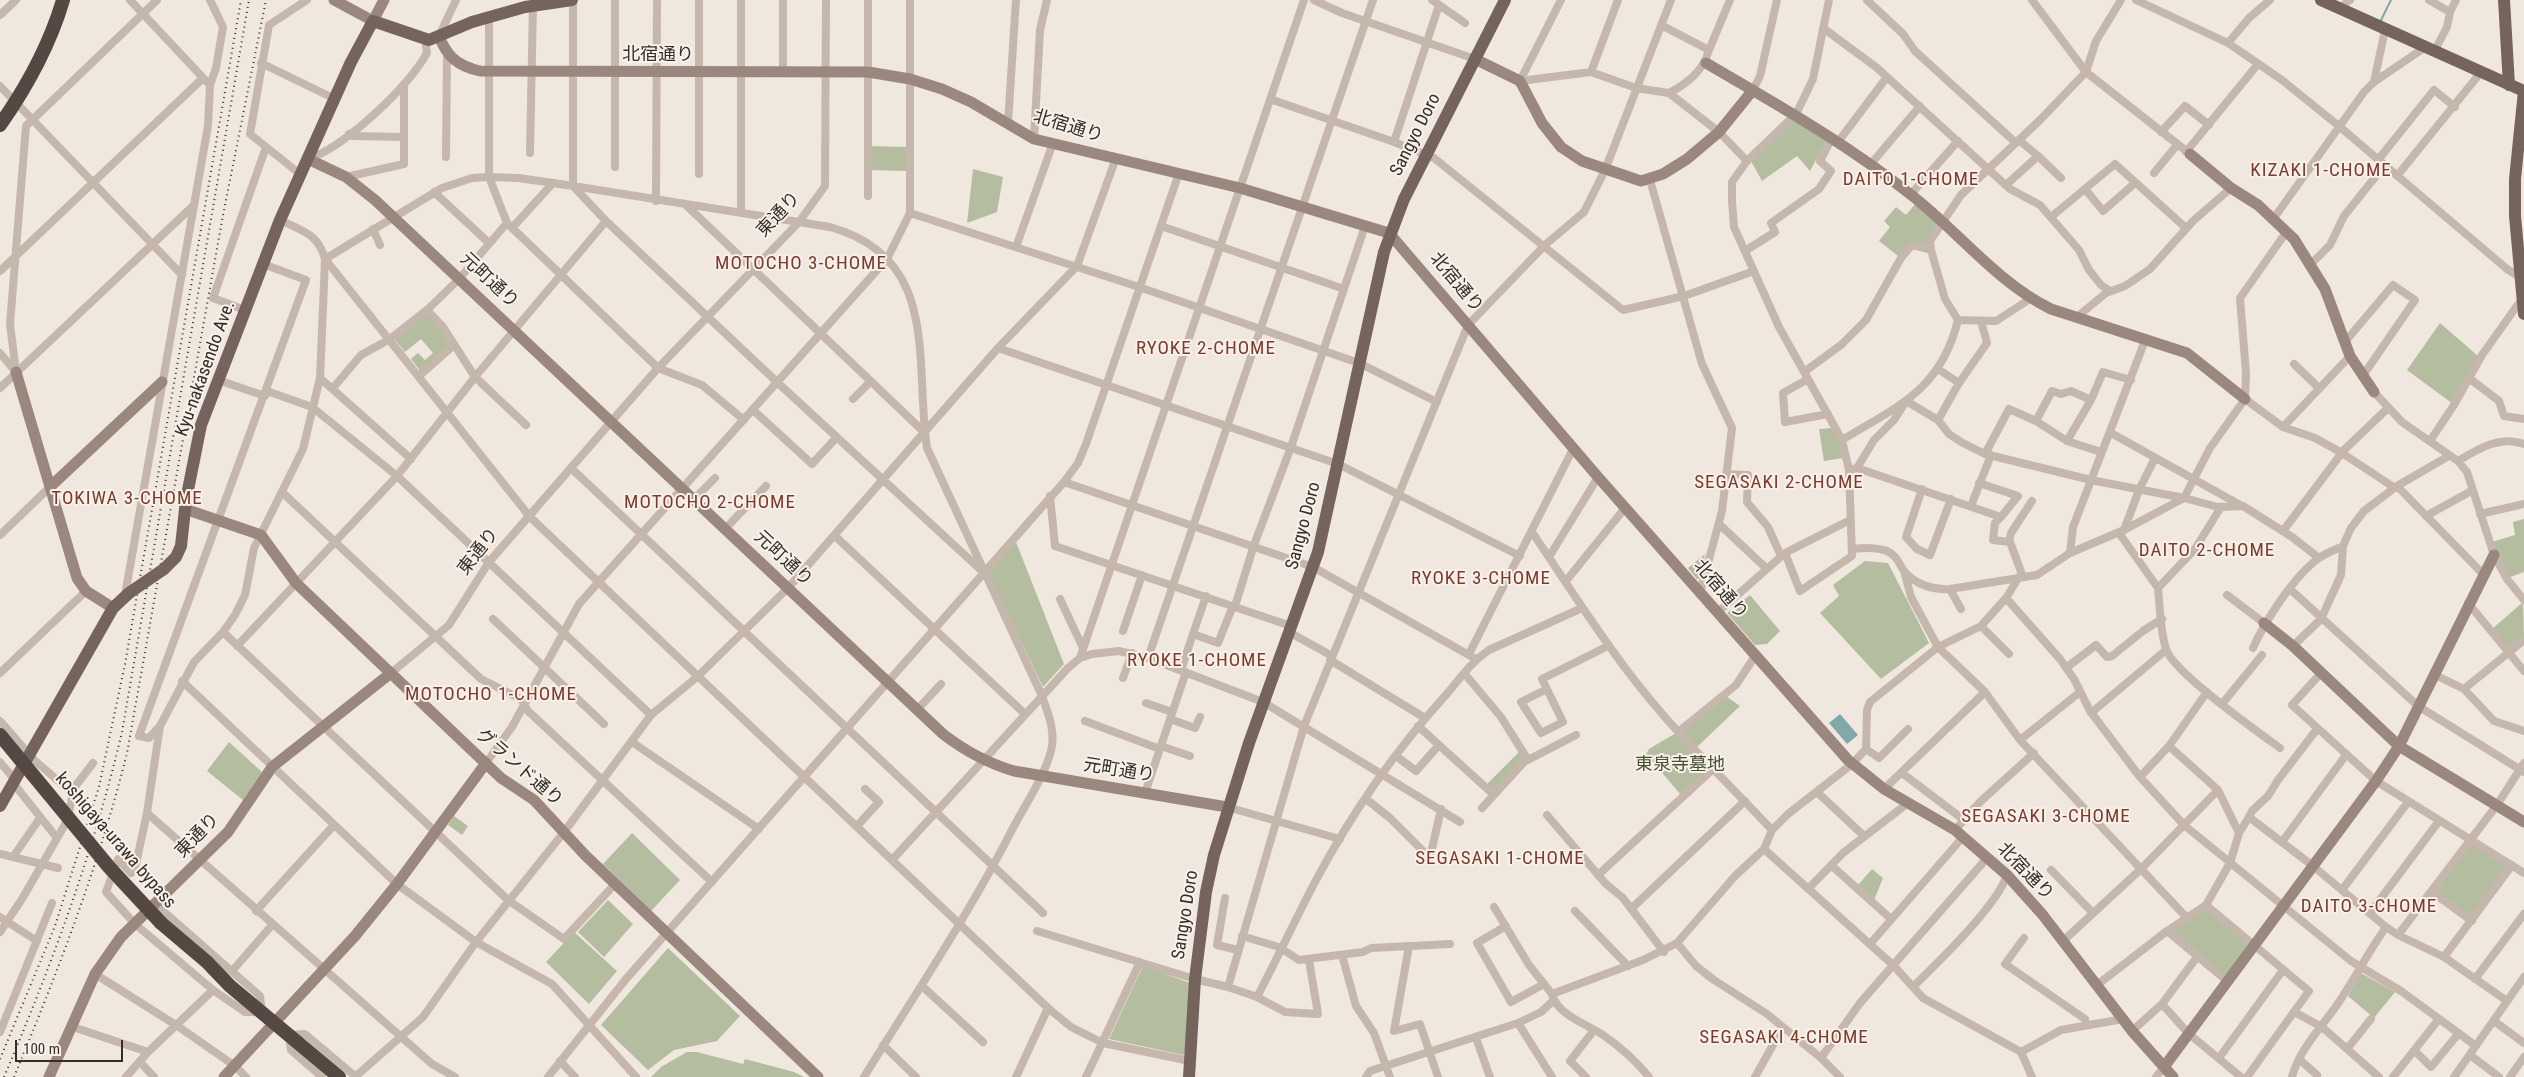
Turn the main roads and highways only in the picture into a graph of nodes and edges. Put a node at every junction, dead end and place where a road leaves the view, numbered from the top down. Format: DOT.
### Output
graph roads {
  1 [pos="63,0"];
  2 [pos="572,0"];
  3 [pos="1505,0"];
  4 [pos="2321,0"];
  5 [pos="2504,0"];
  6 [pos="529,4"];
  7 [pos="2345,4"];
  8 [pos="2509,85"];
  9 [pos="2524,90"];
  10 [pos="0,125"];
  11 [pos="2521,140"];
  12 [pos="2522,282"];
  13 [pos="2523,308"];
  14 [pos="0,735"];
  15 [pos="0,748"];
  16 [pos="2,798"];
  17 [pos="230,986"];
  18 [pos="339,1077"];
  19 [pos="1189,1077"];
  1 -- 10 [label="highway"];
  2 -- 6 [label="main road"];
  3 -- 19 [label="main road, Sangyo Doro"];
  4 -- 7 [label="main road"];
  5 -- 8 [label="main road"];
  6 -- 16 [label="main road, Kyu-nakasendo Ave., bridge"];
  7 -- 8 [label="main road"];
  8 -- 9 [label="main road"];
  9 -- 11 [label="main road"];
  11 -- 12 [label="main road"];
  12 -- 13 [label="main road"];
  14 -- 17 [label="highway, koshigaya-urawa bypass, bridge"];
  15 -- 17 [label="highway, koshigaya-urawa bypass"];
  17 -- 18 [label="highway, koshigaya-urawa bypass"];
}
